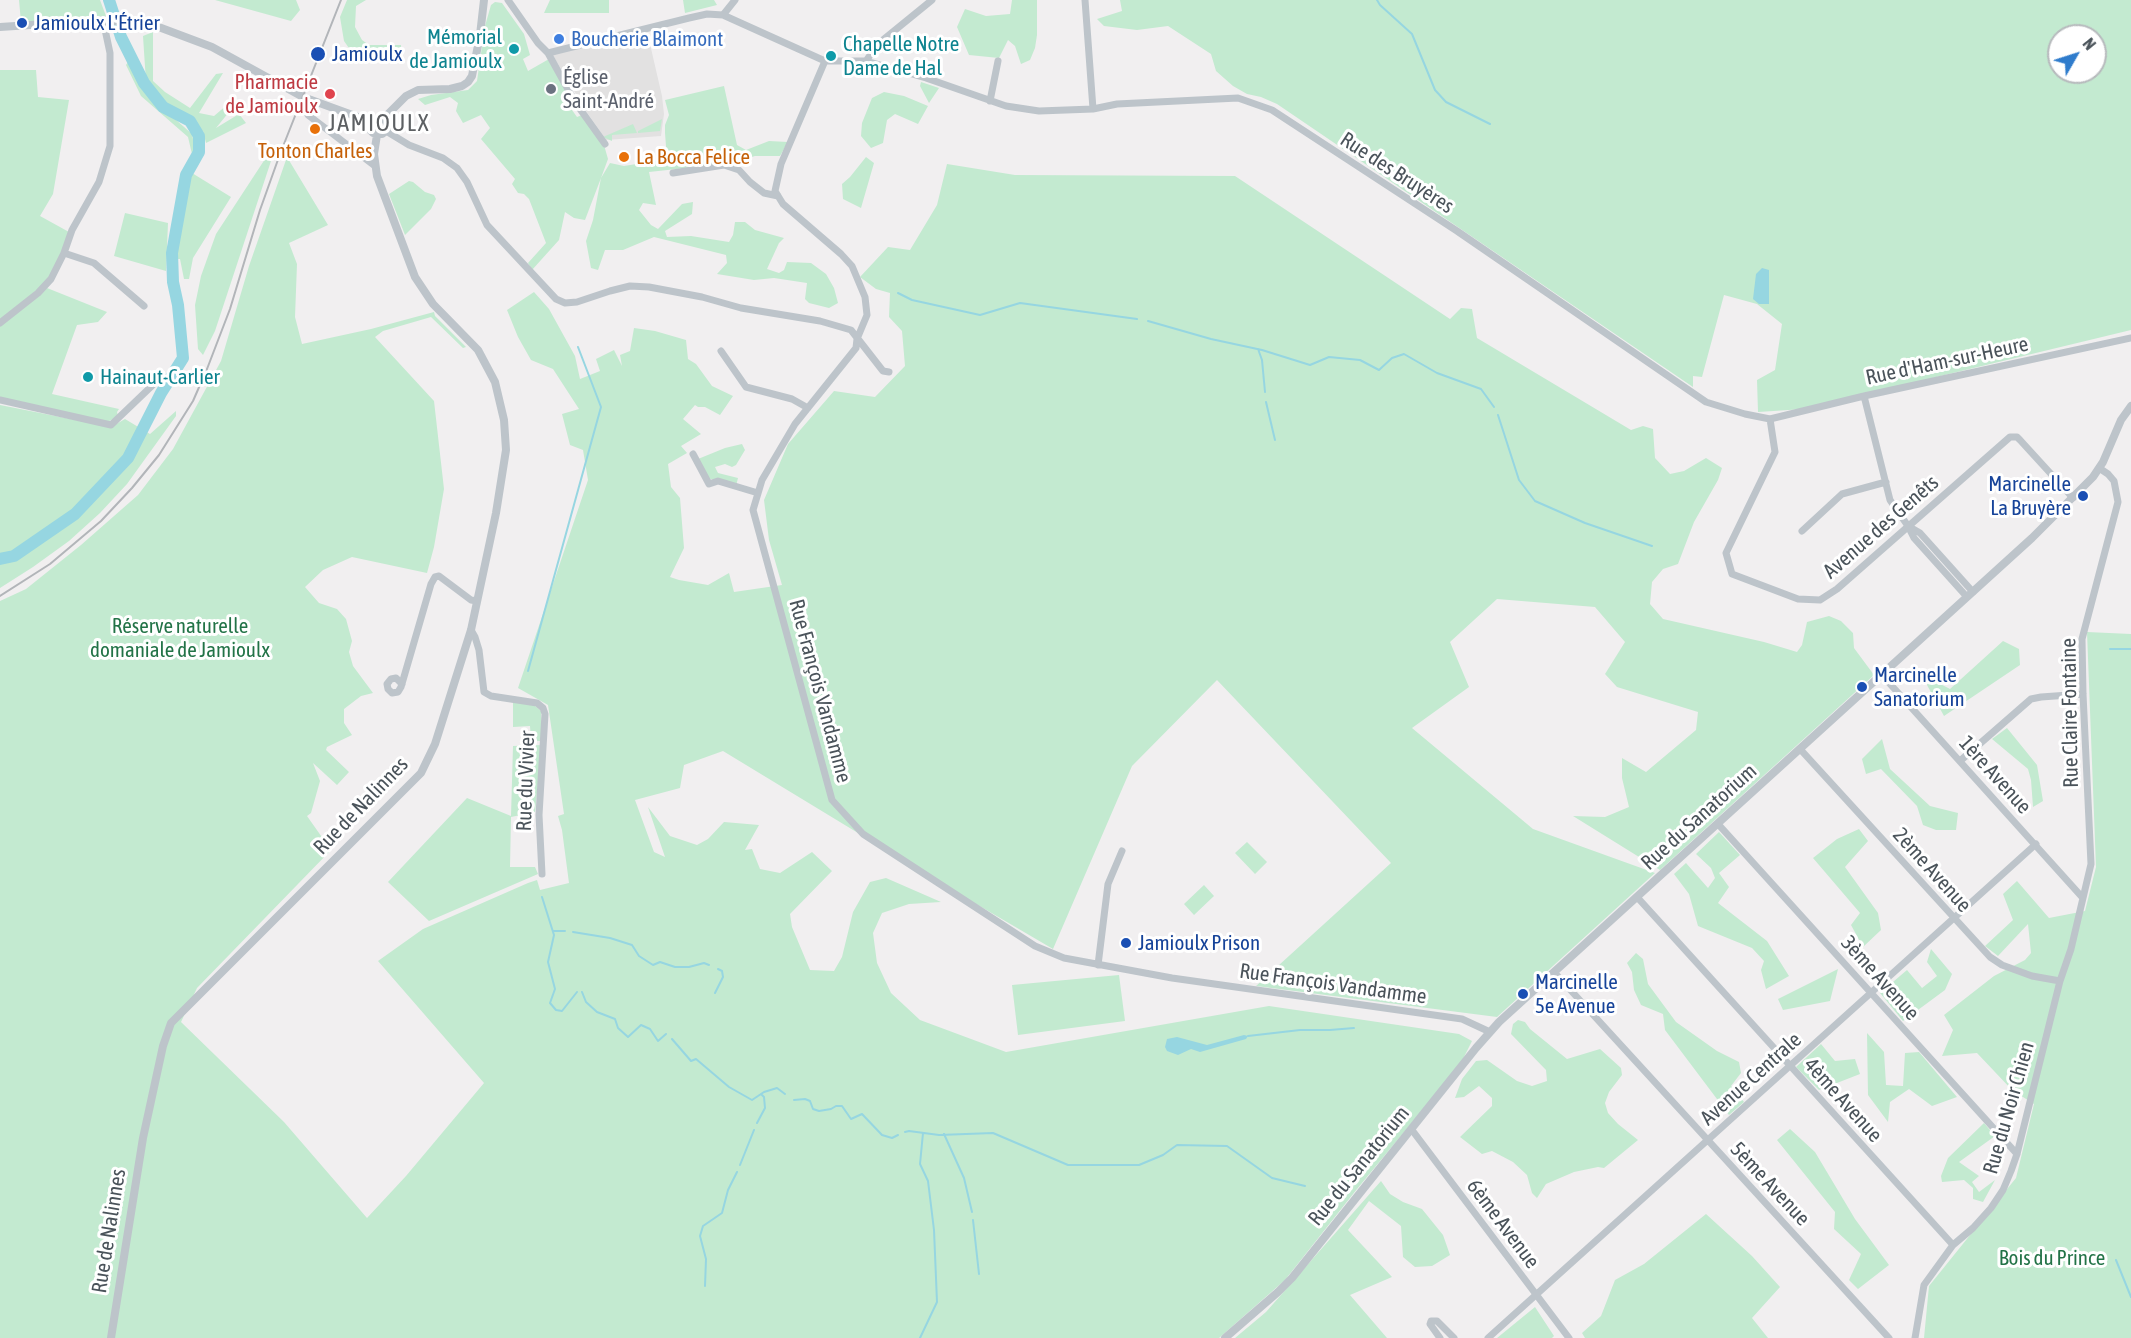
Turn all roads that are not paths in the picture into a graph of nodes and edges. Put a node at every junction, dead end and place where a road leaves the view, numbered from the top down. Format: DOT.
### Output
graph roads {
  1 [pos="484,0"];
  2 [pos="508,0"];
  3 [pos="735,0"];
  4 [pos="932,0"];
  5 [pos="1085,0"];
  6 [pos="723,15"];
  7 [pos="104,20"];
  8 [pos="0,27"];
  9 [pos="548,53"];
  10 [pos="825,61"];
  11 [pos="866,61"];
  12 [pos="998,61"];
  13 [pos="311,100"];
  14 [pos="990,101"];
  15 [pos="1093,109"];
  16 [pos="384,117"];
  17 [pos="369,121"];
  18 [pos="386,131"];
  19 [pos="377,135"];
  20 [pos="605,144"];
  21 [pos="375,166"];
  22 [pos="673,173"];
  23 [pos="778,196"];
  24 [pos="64,253"];
  25 [pos="144,306"];
  26 [pos="0,323"];
  27 [pos="2131,338"];
  28 [pos="857,339"];
  29 [pos="722,351"];
  30 [pos="889,372"];
  31 [pos="158,380"];
  32 [pos="1864,396"];
  33 [pos="0,400"];
  34 [pos="2131,406"];
  35 [pos="808,408"];
  36 [pos="1770,419"];
  37 [pos="693,454"];
  38 [pos="2099,468"];
  39 [pos="1886,482"];
  40 [pos="758,493"];
  41 [pos="2073,498"];
  42 [pos="1908,526"];
  43 [pos="1802,531"];
  44 [pos="1970,595"];
  45 [pos="477,601"];
  46 [pos="471,630"];
  47 [pos="1882,675"];
  48 [pos="402,684"];
  49 [pos="2083,694"];
  50 [pos="1800,749"];
  51 [pos="1960,761"];
  52 [pos="1718,824"];
  53 [pos="2036,844"];
  54 [pos="1122,851"];
  55 [pos="542,874"];
  56 [pos="1637,897"];
  57 [pos="2082,897"];
  58 [pos="1954,919"];
  59 [pos="1098,965"];
  60 [pos="1554,972"];
  61 [pos="2060,981"];
  62 [pos="1872,994"];
  63 [pos="1490,1032"];
  64 [pos="1789,1066"];
  65 [pos="1412,1130"];
  66 [pos="1707,1140"];
  67 [pos="2017,1154"];
  68 [pos="1953,1245"];
  69 [pos="1536,1296"];
  70 [pos="111,1338"];
  71 [pos="1225,1338"];
  72 [pos="1440,1338"];
  73 [pos="1455,1338"];
  74 [pos="1488,1338"];
  75 [pos="1569,1338"];
  76 [pos="1889,1338"];
  77 [pos="1915,1338"];
  1 -- 16 [label="street"];
  2 -- 9 [label="street"];
  3 -- 6 [label="street"];
  4 -- 11 [label="street"];
  5 -- 15 [label="street"];
  6 -- 9 [label="street"];
  6 -- 10 [label="street, Rue des Bruyères"];
  7 -- 8 [label="street"];
  7 -- 13 [label="street"];
  7 -- 24 [label="street"];
  9 -- 20 [label="street"];
  10 -- 11 [label="street, Rue des Bruyères"];
  10 -- 23 [label="street"];
  11 -- 14 [label="street, Rue des Bruyères"];
  12 -- 14 [label="street"];
  13 -- 17 [label="street"];
  13 -- 21 [label="street"];
  14 -- 15 [label="street, Rue des Bruyères"];
  15 -- 36 [label="street, Rue des Bruyères"];
  16 -- 17 [label="street"];
  16 -- 18 [label="street"];
  17 -- 19 [label="street"];
  18 -- 19 [label="street"];
  18 -- 28 [label="street"];
  19 -- 21 [label="street, Rue de Nalinnes"];
  21 -- 45 [label="street, Rue de Nalinnes"];
  22 -- 23 [label="street"];
  23 -- 28 [label="street, Rue François Vandamme"];
  24 -- 25 [label="street"];
  24 -- 26 [label="street"];
  27 -- 32 [label="street, Rue d'Ham-sur-Heure"];
  28 -- 30 [label="street"];
  28 -- 35 [label="street, Rue François Vandamme"];
  29 -- 35 [label="street"];
  31 -- 33 [label="street"];
  32 -- 36 [label="street, Rue d'Ham-sur-Heure"];
  32 -- 39 [label="street"];
  34 -- 38 [label="street, Rue du Sanatorium"];
  35 -- 40 [label="street, Rue François Vandamme"];
  36 -- 42 [label="street, Avenue des Genêts"];
  37 -- 40 [label="street"];
  38 -- 41 [label="street, Rue du Sanatorium"];
  38 -- 49 [label="street, Rue Claire Fontaine"];
  39 -- 42 [label="street"];
  39 -- 43 [label="street"];
  40 -- 59 [label="street, Rue François Vandamme"];
  41 -- 42 [label="street, Avenue des Genêts"];
  41 -- 44 [label="street, Rue du Sanatorium"];
  42 -- 44 [label="street"];
  44 -- 47 [label="street, Rue du Sanatorium"];
  45 -- 46 [label="street, Rue de Nalinnes"];
  45 -- 48 [label="street"];
  46 -- 55 [label="street, Rue du Vivier"];
  46 -- 70 [label="street, Rue de Nalinnes"];
  47 -- 50 [label="street, Rue du Sanatorium"];
  47 -- 51 [label="street, 1ère Avenue"];
  49 -- 51 [label="street"];
  49 -- 57 [label="street, Rue Claire Fontaine"];
  50 -- 52 [label="street, Rue du Sanatorium"];
  50 -- 58 [label="street, 2ème Avenue"];
  51 -- 53 [label="street, 1ère Avenue"];
  52 -- 56 [label="street, Rue du Sanatorium"];
  52 -- 62 [label="street, 3ème Avenue"];
  53 -- 57 [label="street, 1ère Avenue"];
  53 -- 58 [label="street, Avenue Centrale"];
  54 -- 59 [label="street"];
  56 -- 60 [label="street, Rue du Sanatorium"];
  56 -- 64 [label="street, 4ème Avenue"];
  57 -- 61 [label="street, Rue du Noir Chien"];
  58 -- 61 [label="street, 2ème Avenue"];
  58 -- 62 [label="street, Avenue Centrale"];
  59 -- 63 [label="street, Rue François Vandamme"];
  60 -- 63 [label="street, Rue du Sanatorium"];
  60 -- 66 [label="street, 5ème Avenue"];
  61 -- 67 [label="street, Rue du Noir Chien"];
  62 -- 64 [label="street, Avenue Centrale"];
  62 -- 67 [label="street, 3ème Avenue"];
  63 -- 65 [label="street, Rue du Sanatorium"];
  64 -- 66 [label="street, Avenue Centrale"];
  64 -- 68 [label="street, 4ème Avenue"];
  65 -- 69 [label="street, 6ème Avenue"];
  65 -- 71 [label="street, Rue du Sanatorium"];
  66 -- 69 [label="street, Avenue Centrale"];
  66 -- 76 [label="street, 5ème Avenue"];
  67 -- 68 [label="street, Rue du Noir Chien"];
  68 -- 77 [label="street, Rue du Noir Chien"];
  69 -- 74 [label="street, Avenue Centrale"];
  69 -- 75 [label="street, 6ème Avenue"];
  72 -- 73 [label="street"];
}
